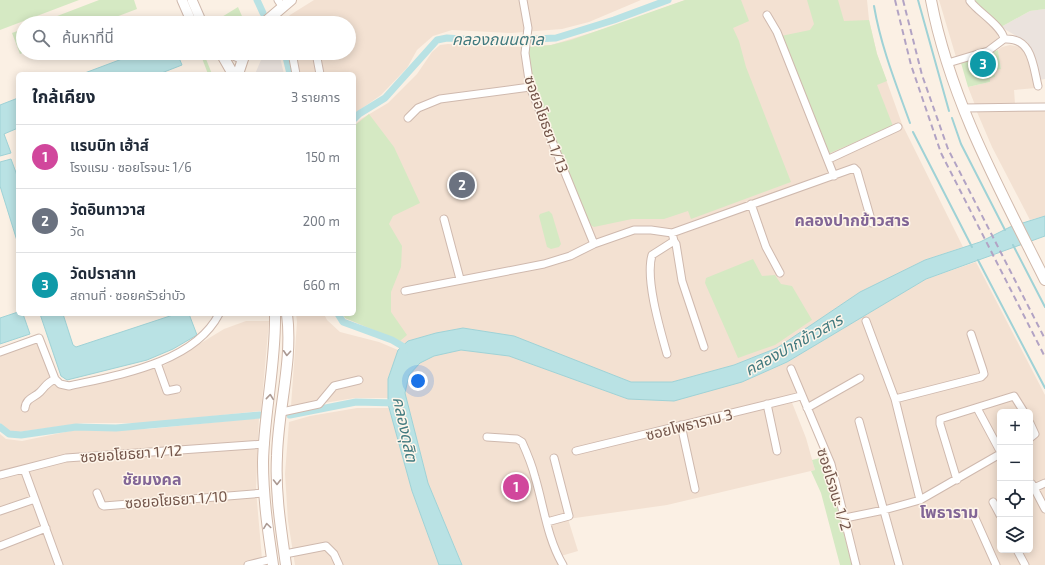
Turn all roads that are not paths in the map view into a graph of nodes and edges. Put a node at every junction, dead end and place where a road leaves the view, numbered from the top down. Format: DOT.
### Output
graph roads {
  1 [pos="182,0"];
  2 [pos="192,0"];
  3 [pos="291,0"];
  4 [pos="523,0"];
  5 [pos="931,0"];
  6 [pos="971,0"];
  7 [pos="280,3"];
  8 [pos="767,15"];
  9 [pos="189,16"];
  10 [pos="199,16"];
  11 [pos="270,16"];
  12 [pos="1004,39"];
  13 [pos="225,60"];
  14 [pos="243,60"];
  15 [pos="293,60"];
  16 [pos="317,60"];
  17 [pos="948,63"];
  18 [pos="231,72"];
  19 [pos="239,72"];
  20 [pos="296,72"];
  21 [pos="320,72"];
  22 [pos="1038,86"];
  23 [pos="530,87"];
  24 [pos="1045,107"];
  25 [pos="964,108"];
  26 [pos="408,118"];
  27 [pos="898,127"];
  28 [pos="828,159"];
  29 [pos="834,176"];
  30 [pos="751,204"];
  31 [pos="444,219"];
  32 [pos="872,223"];
  33 [pos="672,233"];
  34 [pos="674,241"];
  35 [pos="594,244"];
  36 [pos="780,273"];
  37 [pos="460,279"];
  38 [pos="1045,280"];
  39 [pos="405,291"];
  40 [pos="218,316"];
  41 [pos="275,316"];
  42 [pos="287,316"];
  43 [pos="866,321"];
  44 [pos="970,334"];
  45 [pos="704,347"];
  46 [pos="0,352"];
  47 [pos="667,354"];
  48 [pos="157,363"];
  49 [pos="791,369"];
  50 [pos="860,378"];
  51 [pos="55,379"];
  52 [pos="359,380"];
  53 [pos="177,389"];
  54 [pos="801,396"];
  55 [pos="895,400"];
  56 [pos="767,404"];
  57 [pos="25,408"];
  58 [pos="807,408"];
  59 [pos="977,408"];
  60 [pos="1022,409"];
  61 [pos="282,412"];
  62 [pos="859,421"];
  63 [pos="681,425"];
  64 [pos="487,438"];
  65 [pos="265,444"];
  66 [pos="997,446"];
  67 [pos="576,451"];
  68 [pos="777,451"];
  69 [pos="997,454"];
  70 [pos="554,458"];
  71 [pos="24,469"];
  72 [pos="0,475"];
  73 [pos="957,480"];
  74 [pos="1045,483"];
  75 [pos="695,489"];
  76 [pos="97,493"];
  77 [pos="264,493"];
  78 [pos="35,499"];
  79 [pos="1043,499"];
  80 [pos="920,500"];
  81 [pos="994,502"];
  82 [pos="997,508"];
  83 [pos="1045,509"];
  84 [pos="884,510"];
  85 [pos="0,511"];
  86 [pos="845,518"];
  87 [pos="975,518"];
  88 [pos="547,522"];
  89 [pos="46,528"];
  90 [pos="0,546"];
  91 [pos="1019,553"];
  92 [pos="285,554"];
  93 [pos="272,562"];
  94 [pos="59,565"];
  95 [pos="248,565"];
  96 [pos="286,565"];
  97 [pos="338,565"];
  98 [pos="564,565"];
  99 [pos="856,565"];
  100 [pos="899,565"];
  101 [pos="996,565"];
  102 [pos="1025,565"];
  1 -- 9 [label="street"];
  2 -- 10 [label="street"];
  3 -- 7 [label="main road"];
  4 -- 23 [label="street, ซอยอโยธยา 1/13"];
  5 -- 17 [label="main road"];
  6 -- 12 [label="street"];
  7 -- 11 [label="main road"];
  8 -- 28 [label="street"];
  12 -- 17 [label="street"];
  12 -- 22 [label="street"];
  13 -- 18 [label="main road"];
  14 -- 19 [label="main road"];
  15 -- 20 [label="street"];
  16 -- 21 [label="street"];
  17 -- 25 [label="main road"];
  23 -- 26 [label="street"];
  23 -- 35 [label="street, ซอยอโยธยา 1/13"];
  24 -- 25 [label="street"];
  25 -- 38 [label="main road"];
  27 -- 28 [label="street"];
  28 -- 29 [label="street"];
  29 -- 30 [label="street"];
  29 -- 32 [label="street"];
  30 -- 33 [label="street"];
  30 -- 36 [label="street"];
  31 -- 37 [label="street"];
  33 -- 34 [label="street"];
  33 -- 35 [label="street"];
  34 -- 45 [label="street"];
  34 -- 47 [label="street"];
  35 -- 37 [label="street"];
  37 -- 39 [label="street"];
  40 -- 48 [label="street"];
  65 -- 41 [label="main road, one-way"];
  42 -- 61 [label="main road, one-way"];
  43 -- 55 [label="street"];
  44 -- 55 [label="street"];
  46 -- 51 [label="street"];
  48 -- 51 [label="street"];
  48 -- 53 [label="street"];
  49 -- 54 [label="street, ซอยโรจนะ 1/2"];
  50 -- 58 [label="street"];
  51 -- 57 [label="street"];
  52 -- 61 [label="street"];
  54 -- 56 [label="street, ซอยโพธาราม 3"];
  54 -- 58 [label="street, ซอยโรจนะ 1/2"];
  55 -- 80 [label="street"];
  56 -- 63 [label="street, ซอยโพธาราม 3"];
  56 -- 68 [label="street"];
  58 -- 86 [label="street, ซอยโรจนะ 1/2"];
  59 -- 60 [label="street"];
  59 -- 66 [label="street"];
  59 -- 73 [label="street"];
  61 -- 92 [label="main road, one-way"];
  62 -- 84 [label="street"];
  63 -- 67 [label="street, ซอยโพธาราม 3"];
  63 -- 75 [label="street"];
  64 -- 88 [label="street"];
  65 -- 71 [label="street, ซอยอโยธยา 1/12"];
  65 -- 77 [label="main road"];
  69 -- 73 [label="street"];
  70 -- 88 [label="street"];
  71 -- 72 [label="street, ซอยอโยธยา 1/12"];
  71 -- 78 [label="street"];
  73 -- 80 [label="street"];
  74 -- 79 [label="street"];
  76 -- 77 [label="street, ซอยอโยธยา 1/10"];
  93 -- 77 [label="main road, one-way"];
  78 -- 85 [label="street"];
  78 -- 89 [label="street"];
  79 -- 83 [label="street"];
  80 -- 84 [label="street"];
  81 -- 82 [label="street"];
  84 -- 86 [label="street"];
  84 -- 100 [label="street"];
  86 -- 99 [label="street, ซอยโรจนะ 1/2"];
  87 -- 101 [label="street"];
  88 -- 98 [label="street"];
  89 -- 90 [label="street"];
  89 -- 94 [label="street"];
  91 -- 102 [label="street"];
  92 -- 96 [label="main road"];
  92 -- 97 [label="street"];
  93 -- 95 [label="street"];
}
